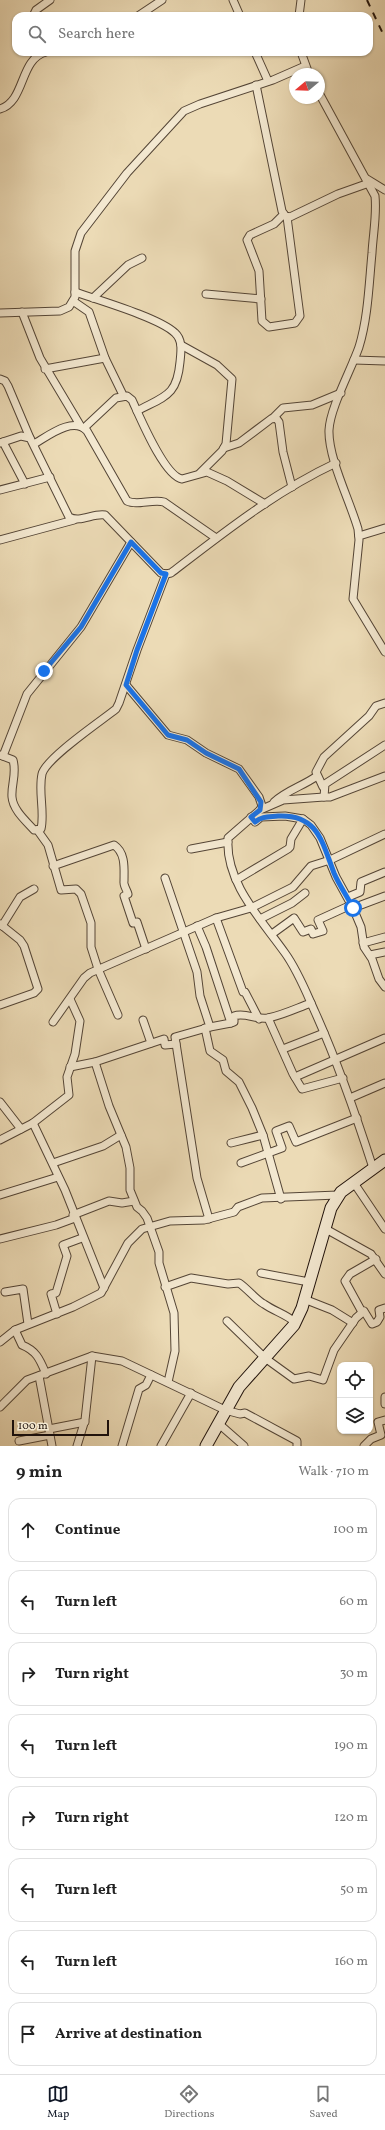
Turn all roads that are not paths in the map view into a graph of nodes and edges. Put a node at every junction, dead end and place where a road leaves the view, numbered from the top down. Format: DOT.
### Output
graph roads {
  1 [pos="50,0"];
  2 [pos="162,0"];
  3 [pos="233,0"];
  4 [pos="301,0"];
  5 [pos="35,12"];
  6 [pos="144,12"];
  7 [pos="238,12"];
  8 [pos="300,12"];
  9 [pos="39,56"];
  10 [pos="257,56"];
  11 [pos="302,56"];
  12 [pos="305,66"];
  13 [pos="268,82"];
  14 [pos="256,85"];
  15 [pos="325,104"];
  16 [pos="0,109"];
  17 [pos="368,181"];
  18 [pos="385,190"];
  19 [pos="285,216"];
  20 [pos="142,258"];
  21 [pos="75,292"];
  22 [pos="206,294"];
  23 [pos="93,298"];
  24 [pos="261,299"];
  25 [pos="74,301"];
  26 [pos="22,312"];
  27 [pos="0,313"];
  28 [pos="181,345"];
  29 [pos="105,358"];
  30 [pos="354,360"];
  31 [pos="385,361"];
  32 [pos="45,368"];
  33 [pos="0,379"];
  34 [pos="341,393"];
  35 [pos="123,395"];
  36 [pos="137,411"];
  37 [pos="273,418"];
  38 [pos="82,426"];
  39 [pos="32,441"];
  40 [pos="1,442"];
  41 [pos="224,448"];
  42 [pos="336,463"];
  43 [pos="199,473"];
  44 [pos="50,477"];
  45 [pos="25,484"];
  46 [pos="292,487"];
  47 [pos="0,490"];
  48 [pos="265,504"];
  49 [pos="74,520"];
  50 [pos="385,528"];
  51 [pos="359,536"];
  52 [pos="216,538"];
  53 [pos="0,540"];
  54 [pos="131,542"];
  55 [pos="166,574"];
  56 [pos="385,652"];
  57 [pos="126,685"];
  58 [pos="385,703"];
  59 [pos="385,745"];
  60 [pos="2,756"];
  61 [pos="317,776"];
  62 [pos="385,776"];
  63 [pos="323,787"];
  64 [pos="324,797"];
  65 [pos="271,805"];
  66 [pos="260,810"];
  67 [pos="251,817"];
  68 [pos="303,819"];
  69 [pos="38,831"];
  70 [pos="385,834"];
  71 [pos="228,842"];
  72 [pos="191,849"];
  73 [pos="330,860"];
  74 [pos="53,866"];
  75 [pos="385,872"];
  76 [pos="165,878"];
  77 [pos="236,880"];
  78 [pos="34,889"];
  79 [pos="305,893"];
  80 [pos="385,896"];
  81 [pos="348,897"];
  82 [pos="352,906"];
  83 [pos="252,908"];
  84 [pos="216,918"];
  85 [pos="260,919"];
  86 [pos="1,925"];
  87 [pos="197,926"];
  88 [pos="183,932"];
  89 [pos="272,934"];
  90 [pos="385,937"];
  91 [pos="363,943"];
  92 [pos="146,949"];
  93 [pos="385,952"];
  94 [pos="370,955"];
  95 [pos="98,969"];
  96 [pos="385,987"];
  97 [pos="70,999"];
  98 [pos="311,1003"];
  99 [pos="0,1005"];
  100 [pos="118,1015"];
  101 [pos="268,1018"];
  102 [pos="259,1019"];
  103 [pos="143,1020"];
  104 [pos="53,1022"];
  105 [pos="231,1023"];
  106 [pos="207,1027"];
  107 [pos="324,1033"];
  108 [pos="385,1038"];
  109 [pos="175,1041"];
  110 [pos="151,1043"];
  111 [pos="282,1049"];
  112 [pos="336,1059"];
  113 [pos="95,1062"];
  114 [pos="70,1067"];
  115 [pos="295,1077"];
  116 [pos="343,1078"];
  117 [pos="385,1083"];
  118 [pos="350,1098"];
  119 [pos="0,1102"];
  120 [pos="357,1118"];
  121 [pos="33,1123"];
  122 [pos="21,1129"];
  123 [pos="121,1135"];
  124 [pos="263,1135"];
  125 [pos="0,1140"];
  126 [pos="231,1143"];
  127 [pos="268,1153"];
  128 [pos="385,1160"];
  129 [pos="53,1163"];
  130 [pos="240,1163"];
  131 [pos="373,1168"];
  132 [pos="58,1176"];
  133 [pos="354,1182"];
  134 [pos="0,1195"];
  135 [pos="338,1195"];
  136 [pos="281,1199"];
  137 [pos="134,1201"];
  138 [pos="74,1216"];
  139 [pos="209,1219"];
  140 [pos="383,1220"];
  141 [pos="149,1226"];
  142 [pos="324,1228"];
  143 [pos="385,1229"];
  144 [pos="82,1238"];
  145 [pos="0,1239"];
  146 [pos="376,1259"];
  147 [pos="384,1271"];
  148 [pos="261,1273"];
  149 [pos="309,1282"];
  150 [pos="166,1286"];
  151 [pos="104,1288"];
  152 [pos="5,1292"];
  153 [pos="304,1300"];
  154 [pos="385,1308"];
  155 [pos="362,1312"];
  156 [pos="57,1314"];
  157 [pos="227,1321"];
  158 [pos="295,1322"];
  159 [pos="353,1323"];
  160 [pos="28,1324"];
  161 [pos="16,1330"];
  162 [pos="0,1342"];
  163 [pos="92,1356"];
  164 [pos="265,1358"];
  165 [pos="42,1375"];
  166 [pos="151,1375"];
  167 [pos="168,1382"];
  168 [pos="191,1394"];
  169 [pos="385,1397"];
  170 [pos="385,1404"];
  171 [pos="0,1407"];
  172 [pos="225,1410"];
  173 [pos="385,1420"];
  174 [pos="85,1422"];
  175 [pos="219,1424"];
  176 [pos="50,1432"];
  177 [pos="19,1441"];
  178 [pos="52,1446"];
  179 [pos="77,1446"];
  180 [pos="122,1446"];
  181 [pos="161,1446"];
  182 [pos="206,1446"];
  183 [pos="244,1446"];
  184 [pos="297,1446"];
  185 [pos="364,1446"];
  1 -- 5 [label="street"];
  2 -- 6 [label="street"];
  3 -- 7 [label="street"];
  4 -- 8 [label="street"];
  9 -- 16 [label="street"];
  10 -- 13 [label="street"];
  11 -- 12 [label="street"];
  12 -- 13 [label="street"];
  13 -- 14 [label="street"];
  14 -- 19 [label="street"];
  14 -- 21 [label="street"];
  15 -- 17 [label="street"];
  17 -- 18 [label="street"];
  17 -- 19 [label="street"];
  17 -- 30 [label="street"];
  19 -- 24 [label="street"];
  19 -- 24 [label="street"];
  20 -- 23 [label="street"];
  21 -- 23 [label="street"];
  21 -- 25 [label="street"];
  22 -- 24 [label="street"];
  23 -- 28 [label="street"];
  25 -- 26 [label="street"];
  25 -- 29 [label="street"];
  26 -- 27 [label="street"];
  26 -- 32 [label="street"];
  28 -- 36 [label="street"];
  28 -- 41 [label="street"];
  29 -- 32 [label="street"];
  29 -- 35 [label="street"];
  30 -- 31 [label="street"];
  30 -- 34 [label="street"];
  32 -- 38 [label="street"];
  33 -- 39 [label="street"];
  34 -- 37 [label="street"];
  34 -- 42 [label="street"];
  35 -- 36 [label="street"];
  35 -- 38 [label="street"];
  36 -- 43 [label="street"];
  37 -- 41 [label="street"];
  37 -- 46 [label="street"];
  38 -- 39 [label="street"];
  38 -- 52 [label="street"];
  39 -- 40 [label="street"];
  39 -- 44 [label="street"];
  40 -- 45 [label="street"];
  41 -- 43 [label="street"];
  42 -- 46 [label="street"];
  42 -- 51 [label="street"];
  43 -- 48 [label="street"];
  44 -- 45 [label="street"];
  44 -- 49 [label="street"];
  45 -- 47 [label="street"];
  46 -- 48 [label="street"];
  48 -- 52 [label="street"];
  49 -- 53 [label="street"];
  49 -- 54 [label="street"];
  50 -- 51 [label="street"];
  51 -- 56 [label="street"];
  52 -- 55 [label="street"];
  54 -- 55 [label="street"];
  54 -- 60 [label="street"];
  55 -- 57 [label="street"];
  57 -- 66 [label="street"];
  57 -- 69 [label="street"];
  58 -- 61 [label="street"];
  59 -- 63 [label="street"];
  60 -- 69 [label="street"];
  61 -- 63 [label="street"];
  61 -- 65 [label="street"];
  62 -- 64 [label="street"];
  63 -- 64 [label="street"];
  64 -- 65 [label="street"];
  65 -- 66 [label="street"];
  66 -- 67 [label="street"];
  67 -- 68 [label="street"];
  67 -- 71 [label="street"];
  68 -- 73 [label="street"];
  68 -- 77 [label="street"];
  69 -- 74 [label="street"];
  70 -- 73 [label="street"];
  71 -- 72 [label="street"];
  71 -- 77 [label="street"];
  73 -- 81 [label="street"];
  73 -- 83 [label="street"];
  74 -- 92 [label="street"];
  74 -- 95 [label="street"];
  75 -- 81 [label="street"];
  76 -- 88 [label="street"];
  77 -- 83 [label="street"];
  78 -- 86 [label="street"];
  79 -- 85 [label="street"];
  80 -- 82 [label="street"];
  81 -- 82 [label="street"];
  82 -- 89 [label="street"];
  82 -- 91 [label="street"];
  83 -- 84 [label="street"];
  83 -- 85 [label="street"];
  84 -- 87 [label="street"];
  84 -- 102 [label="street"];
  85 -- 89 [label="street"];
  86 -- 99 [label="street"];
  87 -- 88 [label="street"];
  87 -- 105 [label="street"];
  88 -- 92 [label="street"];
  88 -- 106 [label="street"];
  89 -- 98 [label="street"];
  90 -- 91 [label="street"];
  91 -- 94 [label="street"];
  92 -- 95 [label="street"];
  93 -- 94 [label="street"];
  94 -- 96 [label="street"];
  95 -- 97 [label="street"];
  95 -- 100 [label="street"];
  97 -- 104 [label="street"];
  97 -- 114 [label="street"];
  98 -- 101 [label="street"];
  98 -- 107 [label="street"];
  101 -- 102 [label="street"];
  101 -- 111 [label="street"];
  102 -- 105 [label="street"];
  103 -- 110 [label="street"];
  105 -- 106 [label="street"];
  106 -- 109 [label="street"];
  106 -- 124 [label="street"];
  107 -- 111 [label="street"];
  107 -- 112 [label="street"];
  108 -- 112 [label="street"];
  109 -- 110 [label="street"];
  109 -- 139 [label="street"];
  110 -- 113 [label="street"];
  111 -- 115 [label="street"];
  112 -- 115 [label="street"];
  112 -- 116 [label="street"];
  113 -- 114 [label="street"];
  113 -- 123 [label="street"];
  114 -- 121 [label="street"];
  115 -- 116 [label="street"];
  116 -- 118 [label="street"];
  117 -- 118 [label="street"];
  118 -- 120 [label="street"];
  119 -- 122 [label="street"];
  120 -- 127 [label="street"];
  120 -- 131 [label="street"];
  121 -- 122 [label="street"];
  121 -- 129 [label="street"];
  122 -- 125 [label="street"];
  123 -- 129 [label="street"];
  123 -- 137 [label="street"];
  124 -- 126 [label="street"];
  124 -- 127 [label="street"];
  127 -- 130 [label="street"];
  127 -- 136 [label="street"];
  128 -- 131 [label="main road"];
  129 -- 132 [label="street"];
  131 -- 133 [label="main road"];
  132 -- 134 [label="street"];
  132 -- 138 [label="street"];
  133 -- 135 [label="main road"];
  133 -- 140 [label="street"];
  135 -- 136 [label="street"];
  135 -- 142 [label="main road"];
  136 -- 139 [label="street"];
  137 -- 138 [label="street"];
  137 -- 141 [label="street"];
  138 -- 144 [label="street"];
  138 -- 145 [label="street"];
  139 -- 141 [label="street"];
  140 -- 143 [label="street"];
  141 -- 150 [label="street"];
  141 -- 151 [label="street"];
  142 -- 146 [label="street"];
  142 -- 149 [label="main road"];
  144 -- 151 [label="street"];
  144 -- 156 [label="street"];
  146 -- 147 [label="street"];
  146 -- 155 [label="street"];
  148 -- 149 [label="street"];
  149 -- 153 [label="main road"];
  150 -- 158 [label="street"];
  150 -- 167 [label="street"];
  151 -- 156 [label="street"];
  152 -- 160 [label="street"];
  153 -- 158 [label="main road"];
  153 -- 159 [label="street"];
  154 -- 155 [label="street"];
  155 -- 159 [label="street"];
  156 -- 160 [label="street"];
  157 -- 164 [label="street"];
  158 -- 164 [label="main road"];
  159 -- 164 [label="street"];
  160 -- 161 [label="street"];
  161 -- 162 [label="street"];
  161 -- 165 [label="street"];
  163 -- 165 [label="street"];
  163 -- 166 [label="street"];
  163 -- 174 [label="street"];
  164 -- 172 [label="main road"];
  165 -- 171 [label="street"];
  165 -- 176 [label="street"];
  166 -- 167 [label="street"];
  166 -- 180 [label="street"];
  167 -- 168 [label="street"];
  168 -- 172 [label="street"];
  168 -- 181 [label="street"];
  169 -- 170 [label="street"];
  172 -- 175 [label="main road"];
  172 -- 184 [label="street"];
  173 -- 185 [label="street"];
  174 -- 176 [label="street"];
  174 -- 179 [label="street"];
  175 -- 182 [label="main road"];
  175 -- 183 [label="street"];
  176 -- 177 [label="street"];
  176 -- 178 [label="street"];
}
